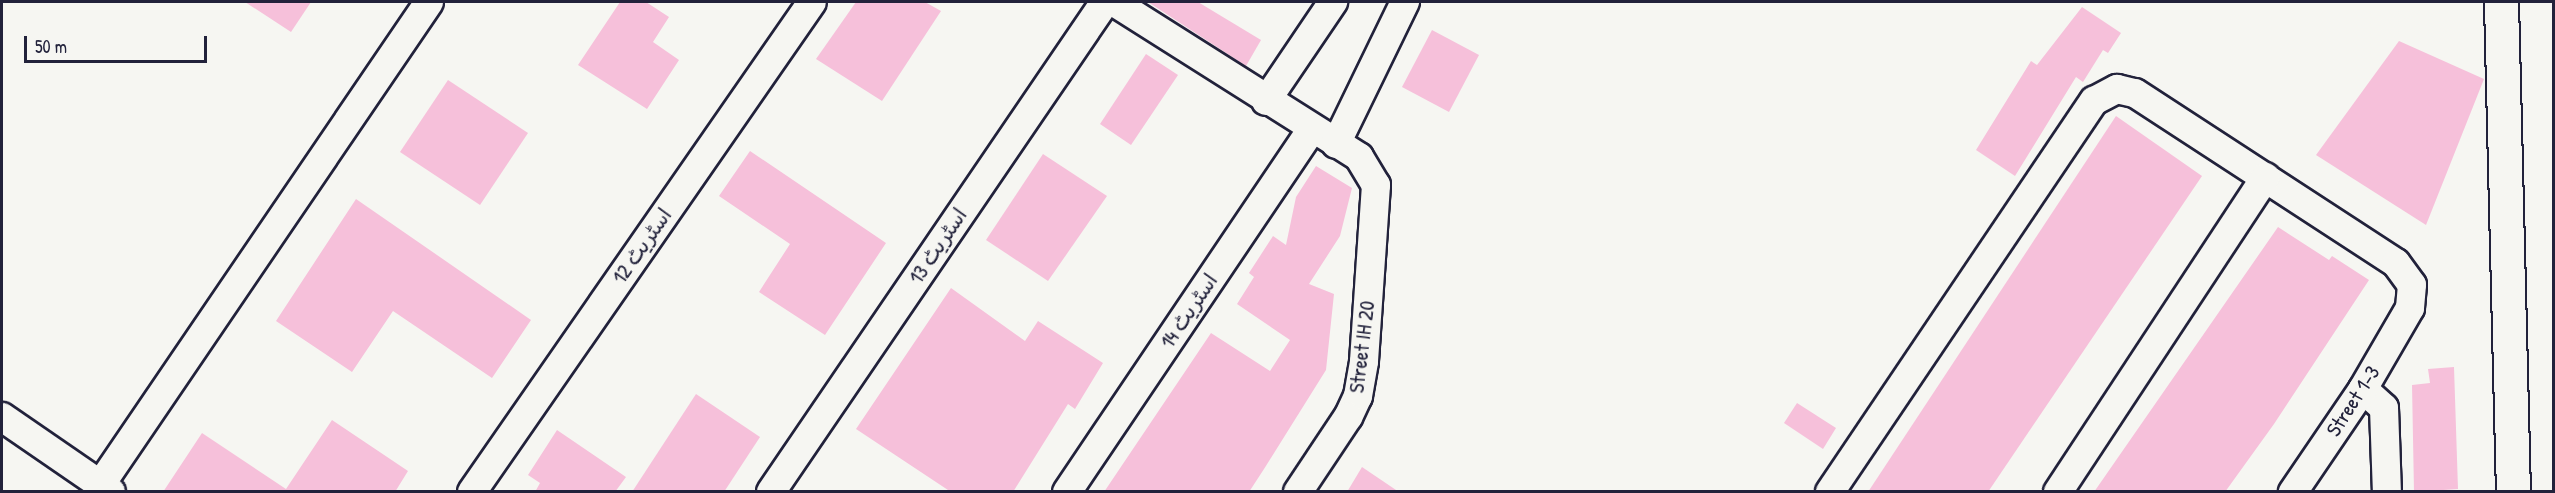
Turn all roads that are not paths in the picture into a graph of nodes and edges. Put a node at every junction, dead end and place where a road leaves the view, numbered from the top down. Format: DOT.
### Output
graph roads {
  1 [pos="429,2"];
  2 [pos="812,2"];
  3 [pos="1106,2"];
  4 [pos="1114,2"];
  5 [pos="1333,2"];
  6 [pos="1406,2"];
  7 [pos="2501,2"];
  8 [pos="1266,101"];
  9 [pos="1311,130"];
  10 [pos="1336,144"];
  11 [pos="2266,177"];
  12 [pos="2363,389"];
  13 [pos="2,417"];
  14 [pos="106,488"];
  15 [pos="472,492"];
  16 [pos="771,492"];
  17 [pos="1067,492"];
  18 [pos="1298,492"];
  19 [pos="1830,492"];
  20 [pos="2058,492"];
  21 [pos="2293,492"];
  22 [pos="2387,492"];
  23 [pos="2513,492"];
  1 -- 14 [label="street"];
  2 -- 15 [label="street, اسٹریٹ 12"];
  3 -- 16 [label="street, اسٹریٹ 13"];
  4 -- 8 [label="street"];
  5 -- 8 [label="street"];
  6 -- 10 [label="street"];
  7 -- 23 [label="street"];
  8 -- 9 [label="street"];
  9 -- 10 [label="street"];
  9 -- 17 [label="street, اسٹریٹ 14"];
  10 -- 18 [label="street, Street IH 20"];
  11 -- 12 [label="street, Street 1-3"];
  11 -- 19 [label="street"];
  11 -- 20 [label="street"];
  12 -- 21 [label="street, Street 1-3"];
  12 -- 22 [label="street"];
  13 -- 14 [label="street"];
}
